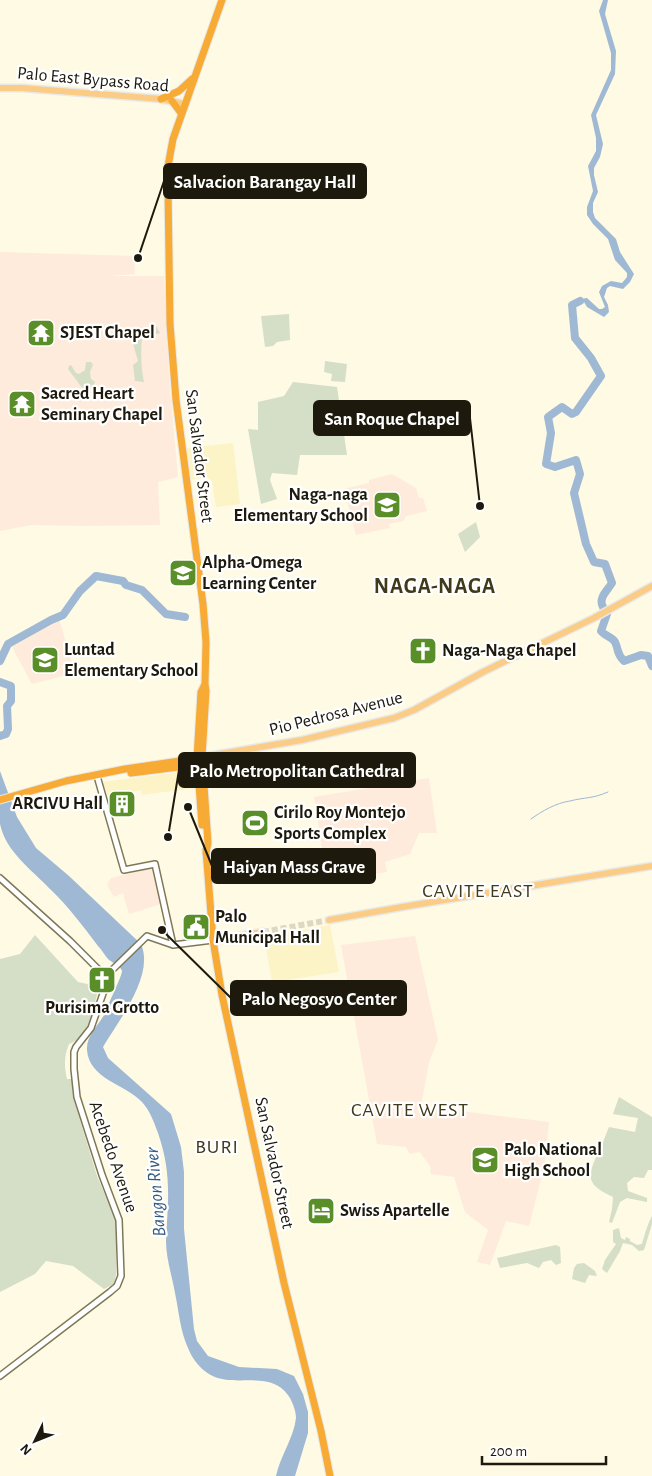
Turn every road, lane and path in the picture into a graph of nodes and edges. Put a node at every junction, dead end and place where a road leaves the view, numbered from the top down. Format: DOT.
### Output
graph roads {
  1 [pos="222,0"];
  2 [pos="194,76"];
  3 [pos="0,88"];
  4 [pos="161,99"];
  5 [pos="172,101"];
  6 [pos="184,104"];
  7 [pos="181,113"];
  8 [pos="652,586"];
  9 [pos="200,761"];
  10 [pos="97,776"];
  11 [pos="0,800"];
  12 [pos="652,866"];
  13 [pos="0,878"];
  14 [pos="330,920"];
  15 [pos="263,932"];
  16 [pos="213,940"];
  17 [pos="173,945"];
  18 [pos="108,974"];
  19 [pos="0,1376"];
  20 [pos="330,1476"];
  1 -- 2 [label="highway, San Salvador Street"];
  2 -- 4 [label="highway"];
  2 -- 6 [label="highway, San Salvador Street"];
  3 -- 4 [label="main road, Palo East Bypass Road"];
  4 -- 5 [label="main road, Palo East Bypass Road"];
  5 -- 6 [label="main road, Palo East Bypass Road"];
  5 -- 7 [label="highway"];
  6 -- 7 [label="highway, San Salvador Street"];
  7 -- 9 [label="highway, San Salvador Street"];
  8 -- 9 [label="main road, Pio Pedrosa Avenue"];
  9 -- 10 [label="highway"];
  9 -- 16 [label="highway, San Salvador Street"];
  10 -- 11 [label="highway"];
  10 -- 17 [label="street"];
  12 -- 14 [label="main road"];
  13 -- 18 [label="street"];
  15 -- 16 [label="main road"];
  16 -- 17 [label="street"];
  16 -- 20 [label="highway, San Salvador Street"];
  17 -- 18 [label="street, Acebedo Avenue"];
  18 -- 19 [label="street, Acebedo Avenue"];
}
